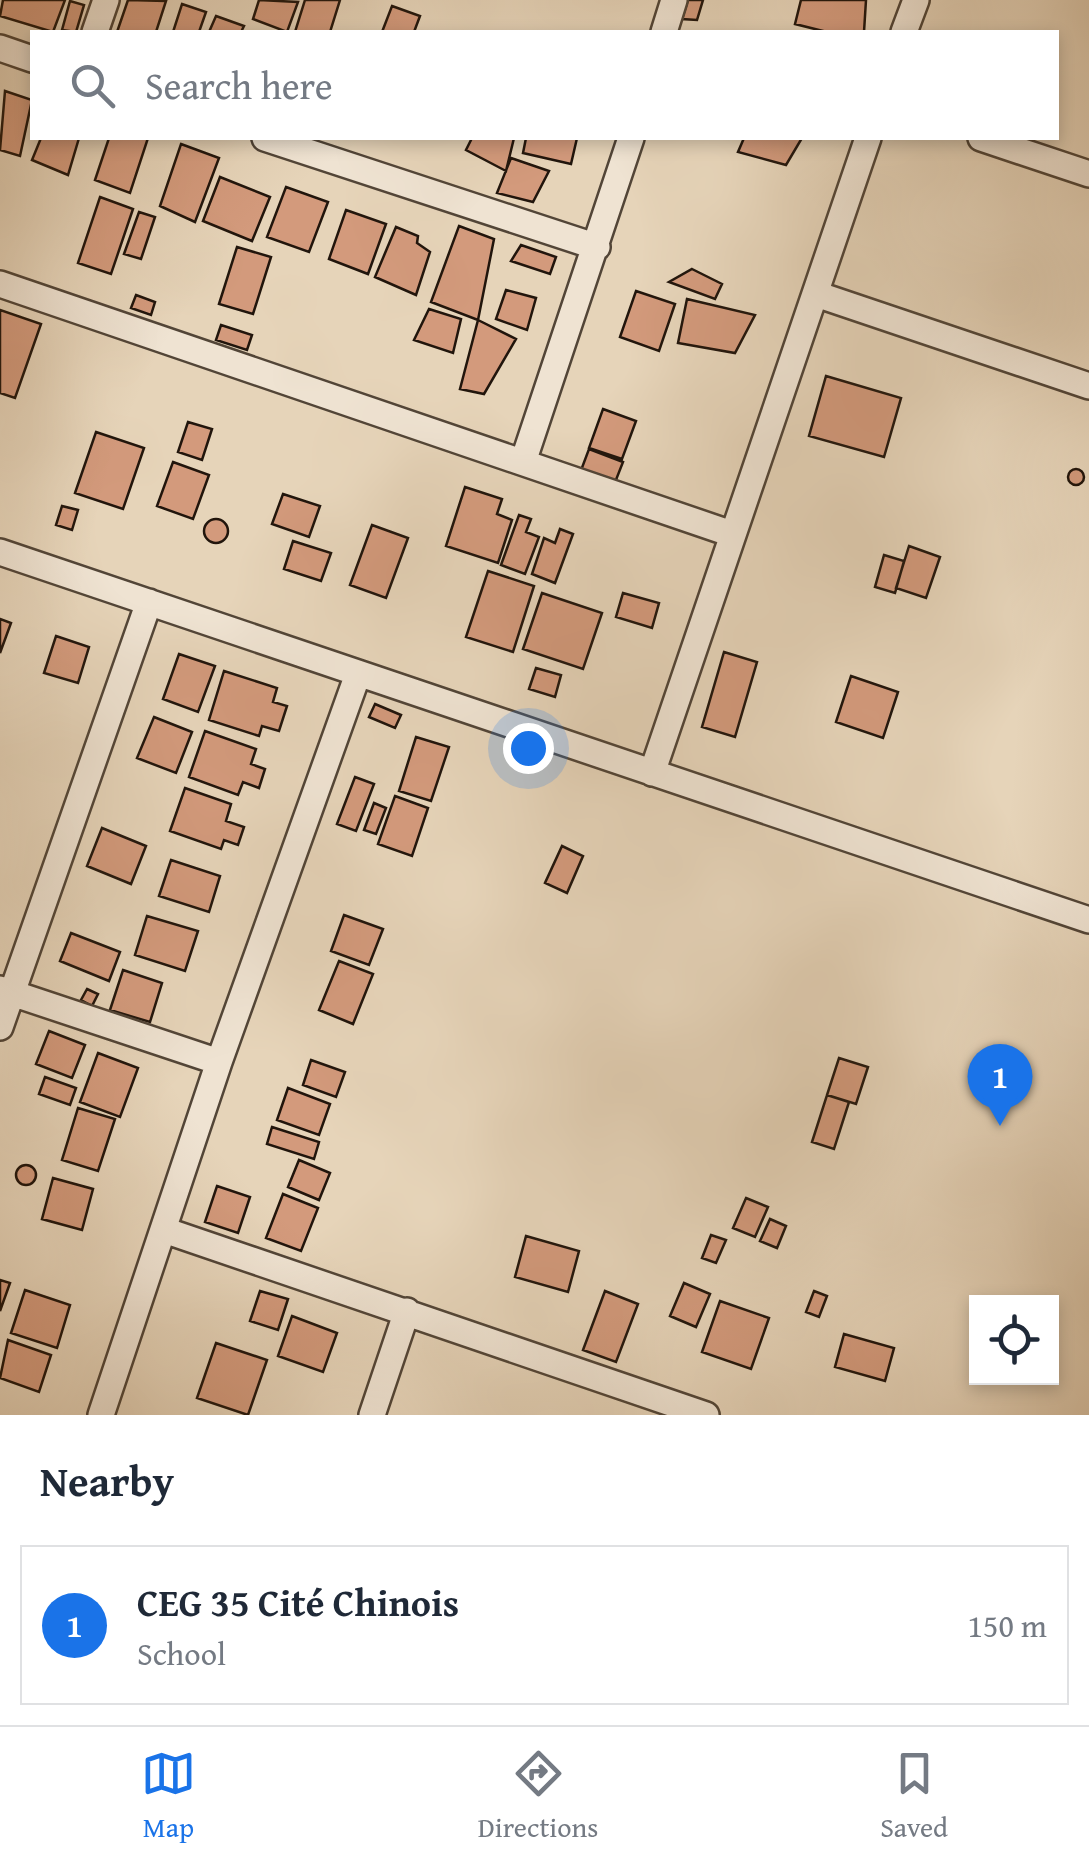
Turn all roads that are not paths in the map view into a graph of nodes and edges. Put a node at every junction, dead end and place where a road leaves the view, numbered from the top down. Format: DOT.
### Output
graph roads {
  1 [pos="106,0"];
  2 [pos="674,0"];
  3 [pos="916,0"];
  4 [pos="96,30"];
  5 [pos="665,30"];
  6 [pos="905,30"];
  7 [pos="0,48"];
  8 [pos="30,59"];
  9 [pos="271,140"];
  10 [pos="630,140"];
  11 [pos="867,140"];
  12 [pos="987,140"];
  13 [pos="1089,174"];
  14 [pos="596,247"];
  15 [pos="0,284"];
  16 [pos="816,294"];
  17 [pos="1089,386"];
  18 [pos="522,462"];
  19 [pos="732,534"];
  20 [pos="0,552"];
  21 [pos="149,602"];
  22 [pos="358,674"];
  23 [pos="652,773"];
  24 [pos="1089,920"];
  25 [pos="6,991"];
  26 [pos="0,1026"];
  27 [pos="219,1062"];
  28 [pos="164,1230"];
  29 [pos="407,1311"];
  30 [pos="102,1415"];
  31 [pos="372,1415"];
  32 [pos="706,1415"];
  1 -- 4 [label="street"];
  2 -- 5 [label="street"];
  3 -- 6 [label="street"];
  7 -- 8 [label="street"];
  9 -- 14 [label="street"];
  10 -- 14 [label="street"];
  11 -- 16 [label="street"];
  12 -- 13 [label="street"];
  14 -- 18 [label="street"];
  15 -- 18 [label="street"];
  16 -- 17 [label="street"];
  16 -- 19 [label="street"];
  18 -- 19 [label="street"];
  19 -- 23 [label="street"];
  20 -- 21 [label="street"];
  21 -- 22 [label="street"];
  21 -- 25 [label="street"];
  22 -- 23 [label="street"];
  22 -- 27 [label="street"];
  23 -- 24 [label="street"];
  25 -- 26 [label="street"];
  25 -- 27 [label="street"];
  27 -- 28 [label="street"];
  28 -- 29 [label="street"];
  28 -- 30 [label="street"];
  29 -- 31 [label="street"];
  29 -- 32 [label="street"];
}
